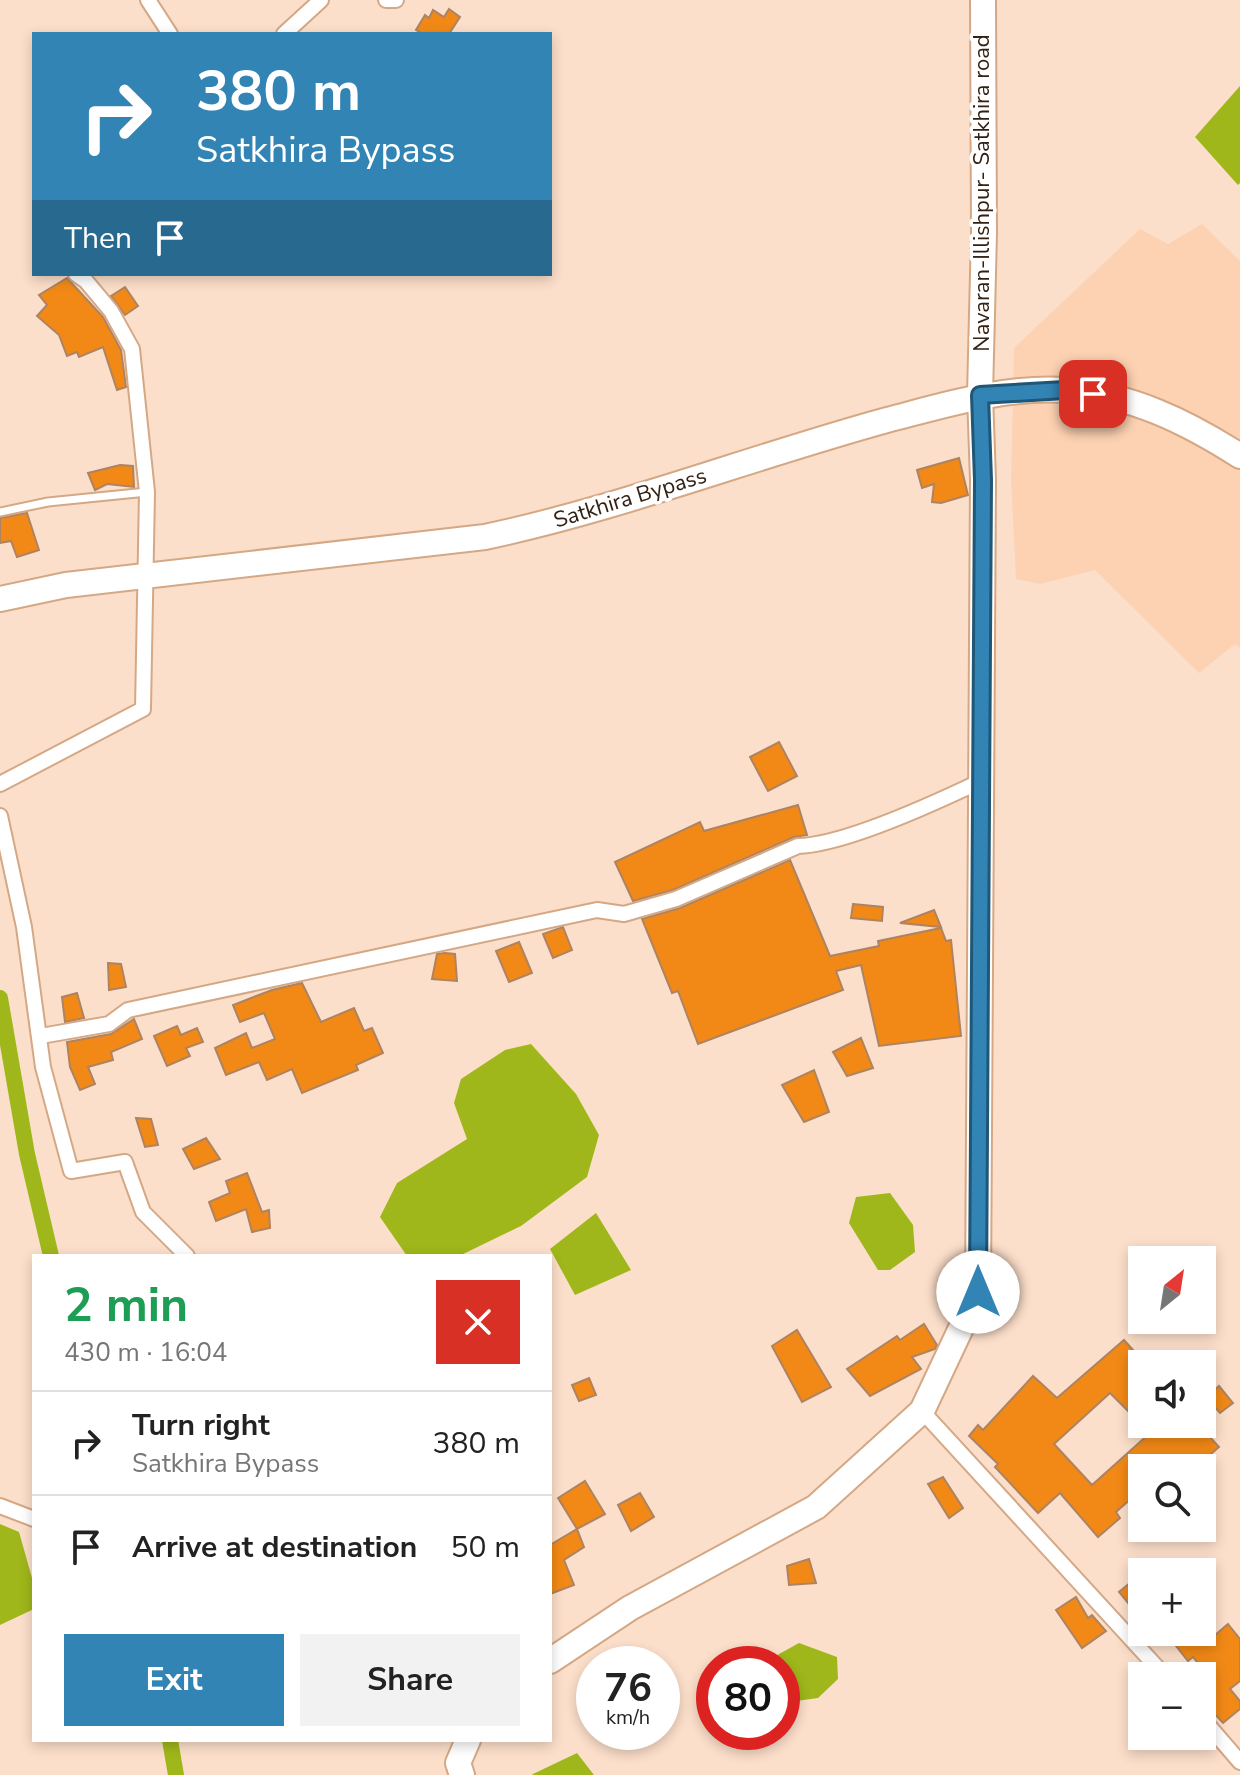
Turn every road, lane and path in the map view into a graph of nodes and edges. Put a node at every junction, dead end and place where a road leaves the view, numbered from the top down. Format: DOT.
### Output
graph roads {
  1 [pos="148,0"];
  2 [pos="321,0"];
  3 [pos="386,0"];
  4 [pos="396,0"];
  5 [pos="983,0"];
  6 [pos="169,32"];
  7 [pos="286,32"];
  8 [pos="79,276"];
  9 [pos="980,395"];
  10 [pos="1240,456"];
  11 [pos="147,492"];
  12 [pos="0,512"];
  13 [pos="147,575"];
  14 [pos="0,599"];
  15 [pos="981,781"];
  16 [pos="0,784"];
  17 [pos="0,816"];
  18 [pos="41,1036"];
  19 [pos="185,1254"];
  20 [pos="922,1411"];
  21 [pos="0,1506"];
  22 [pos="32,1518"];
  23 [pos="552,1660"];
  24 [pos="1152,1662"];
  25 [pos="1216,1734"];
  26 [pos="467,1742"];
  27 [pos="1240,1762"];
  28 [pos="462,1775"];
  1 -- 6 [label="street"];
  2 -- 7 [label="street"];
  3 -- 4 [label="street"];
  5 -- 9 [label="highway, Navaran-Illishpur- Satkhira road"];
  8 -- 11 [label="street"];
  9 -- 10 [label="highway, Satkhira Bypass"];
  9 -- 13 [label="highway, Satkhira Bypass"];
  9 -- 15 [label="highway, Navaran-Illishpur- Satkhira road"];
  11 -- 12 [label="lane"];
  11 -- 13 [label="street"];
  13 -- 14 [label="highway, Satkhira Bypass"];
  13 -- 16 [label="street"];
  15 -- 18 [label="street"];
  15 -- 20 [label="highway, Navaran-Illishpur- Satkhira road"];
  17 -- 18 [label="street"];
  18 -- 19 [label="street"];
  20 -- 23 [label="highway, Navaran-Illishpur- Satkhira road"];
  20 -- 24 [label="street"];
  21 -- 22 [label="street"];
  25 -- 27 [label="street"];
  26 -- 28 [label="highway"];
}
